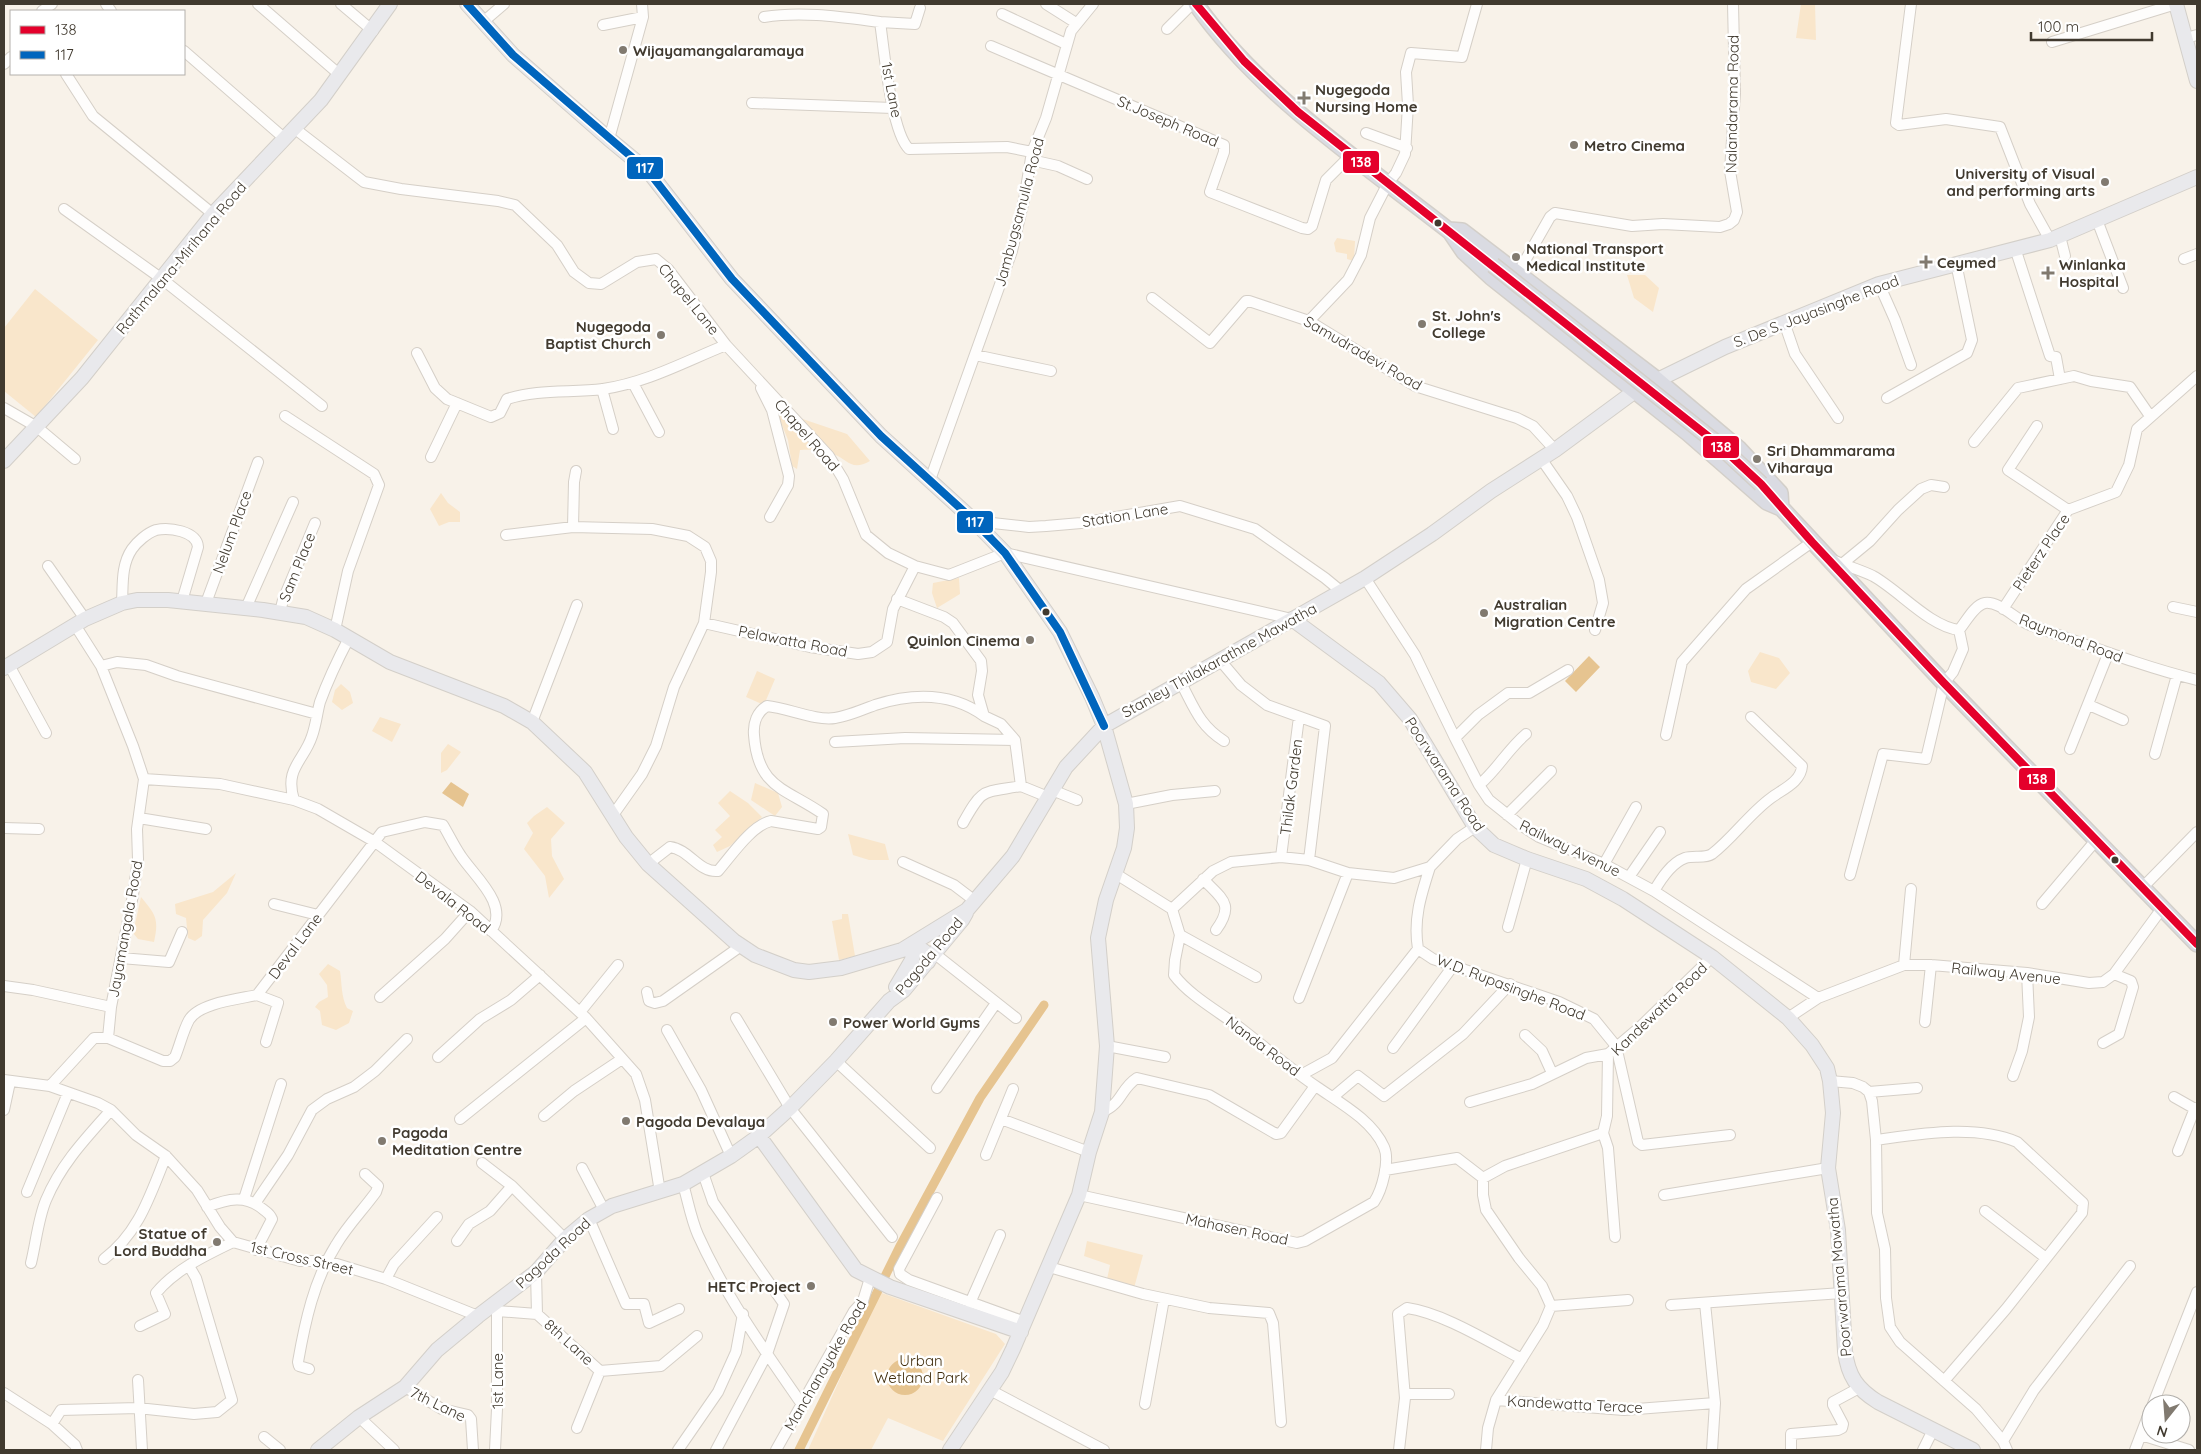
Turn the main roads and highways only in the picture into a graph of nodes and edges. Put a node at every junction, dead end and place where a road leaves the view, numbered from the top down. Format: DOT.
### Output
graph roads {
  1 [pos="390,4"];
  2 [pos="467,4"];
  3 [pos="1196,4"];
  4 [pos="2176,4"];
  5 [pos="2192,37"];
  6 [pos="2197,81"];
  7 [pos="2197,177"];
  8 [pos="1448,230"];
  9 [pos="1618,350"];
  10 [pos="1605,368"];
  11 [pos="1660,377"];
  12 [pos="1634,391"];
  13 [pos="1701,416"];
  14 [pos="1688,433"];
  15 [pos="4,461"];
  16 [pos="1780,508"];
  17 [pos="1292,619"];
  18 [pos="6,666"];
  19 [pos="1104,726"];
  20 [pos="971,905"];
  21 [pos="914,944"];
  22 [pos="2197,944"];
  23 [pos="883,957"];
  24 [pos="931,958"];
  25 [pos="898,983"];
  26 [pos="889,1001"];
  27 [pos="1788,1018"];
  28 [pos="759,1136"];
  29 [pos="1023,1327"];
  30 [pos="324,1448"];
  31 [pos="950,1450"];
  32 [pos="1973,1450"];
  1 -- 15 [label="main road, Rathmalana-Mirihana Road"];
  2 -- 19 [label="main road"];
  3 -- 8 [label="highway"];
  4 -- 5 [label="main road"];
  5 -- 6 [label="main road"];
  7 -- 11 [label="main road, S. De S. Jayasinghe Road"];
  8 -- 9 [label="highway"];
  8 -- 10 [label="highway"];
  8 -- 16 [label="highway, bridge"];
  9 -- 10 [label="highway"];
  9 -- 11 [label="highway"];
  10 -- 12 [label="highway"];
  11 -- 12 [label="main road, Stanley Thilakarathne Mawatha"];
  11 -- 13 [label="highway"];
  12 -- 14 [label="highway"];
  12 -- 17 [label="main road, Stanley Thilakarathne Mawatha"];
  13 -- 14 [label="highway"];
  13 -- 16 [label="highway"];
  14 -- 16 [label="highway"];
  16 -- 22 [label="highway"];
  17 -- 19 [label="main road, Stanley Thilakarathne Mawatha"];
  17 -- 27 [label="main road, Poorwarama Road"];
  18 -- 23 [label="main road, Stanley Thilakarathne Mawatha"];
  19 -- 20 [label="main road, Stanley Thilakarathne Mawatha"];
  19 -- 29 [label="main road"];
  20 -- 21 [label="main road, Stanley Thilakarathne Mawatha"];
  20 -- 24 [label="main road, Pagoda Road"];
  21 -- 23 [label="main road, Stanley Thilakarathne Mawatha"];
  21 -- 24 [label="main road"];
  21 -- 25 [label="main road, Pagoda Road"];
  23 -- 25 [label="main road"];
  24 -- 26 [label="main road, Pagoda Road"];
  25 -- 26 [label="main road, Pagoda Road"];
  26 -- 28 [label="main road, Pagoda Road"];
  27 -- 32 [label="main road, Poorwarama Mawatha"];
  28 -- 29 [label="main road"];
  28 -- 30 [label="main road, Pagoda Road"];
  29 -- 31 [label="main road"];
}
